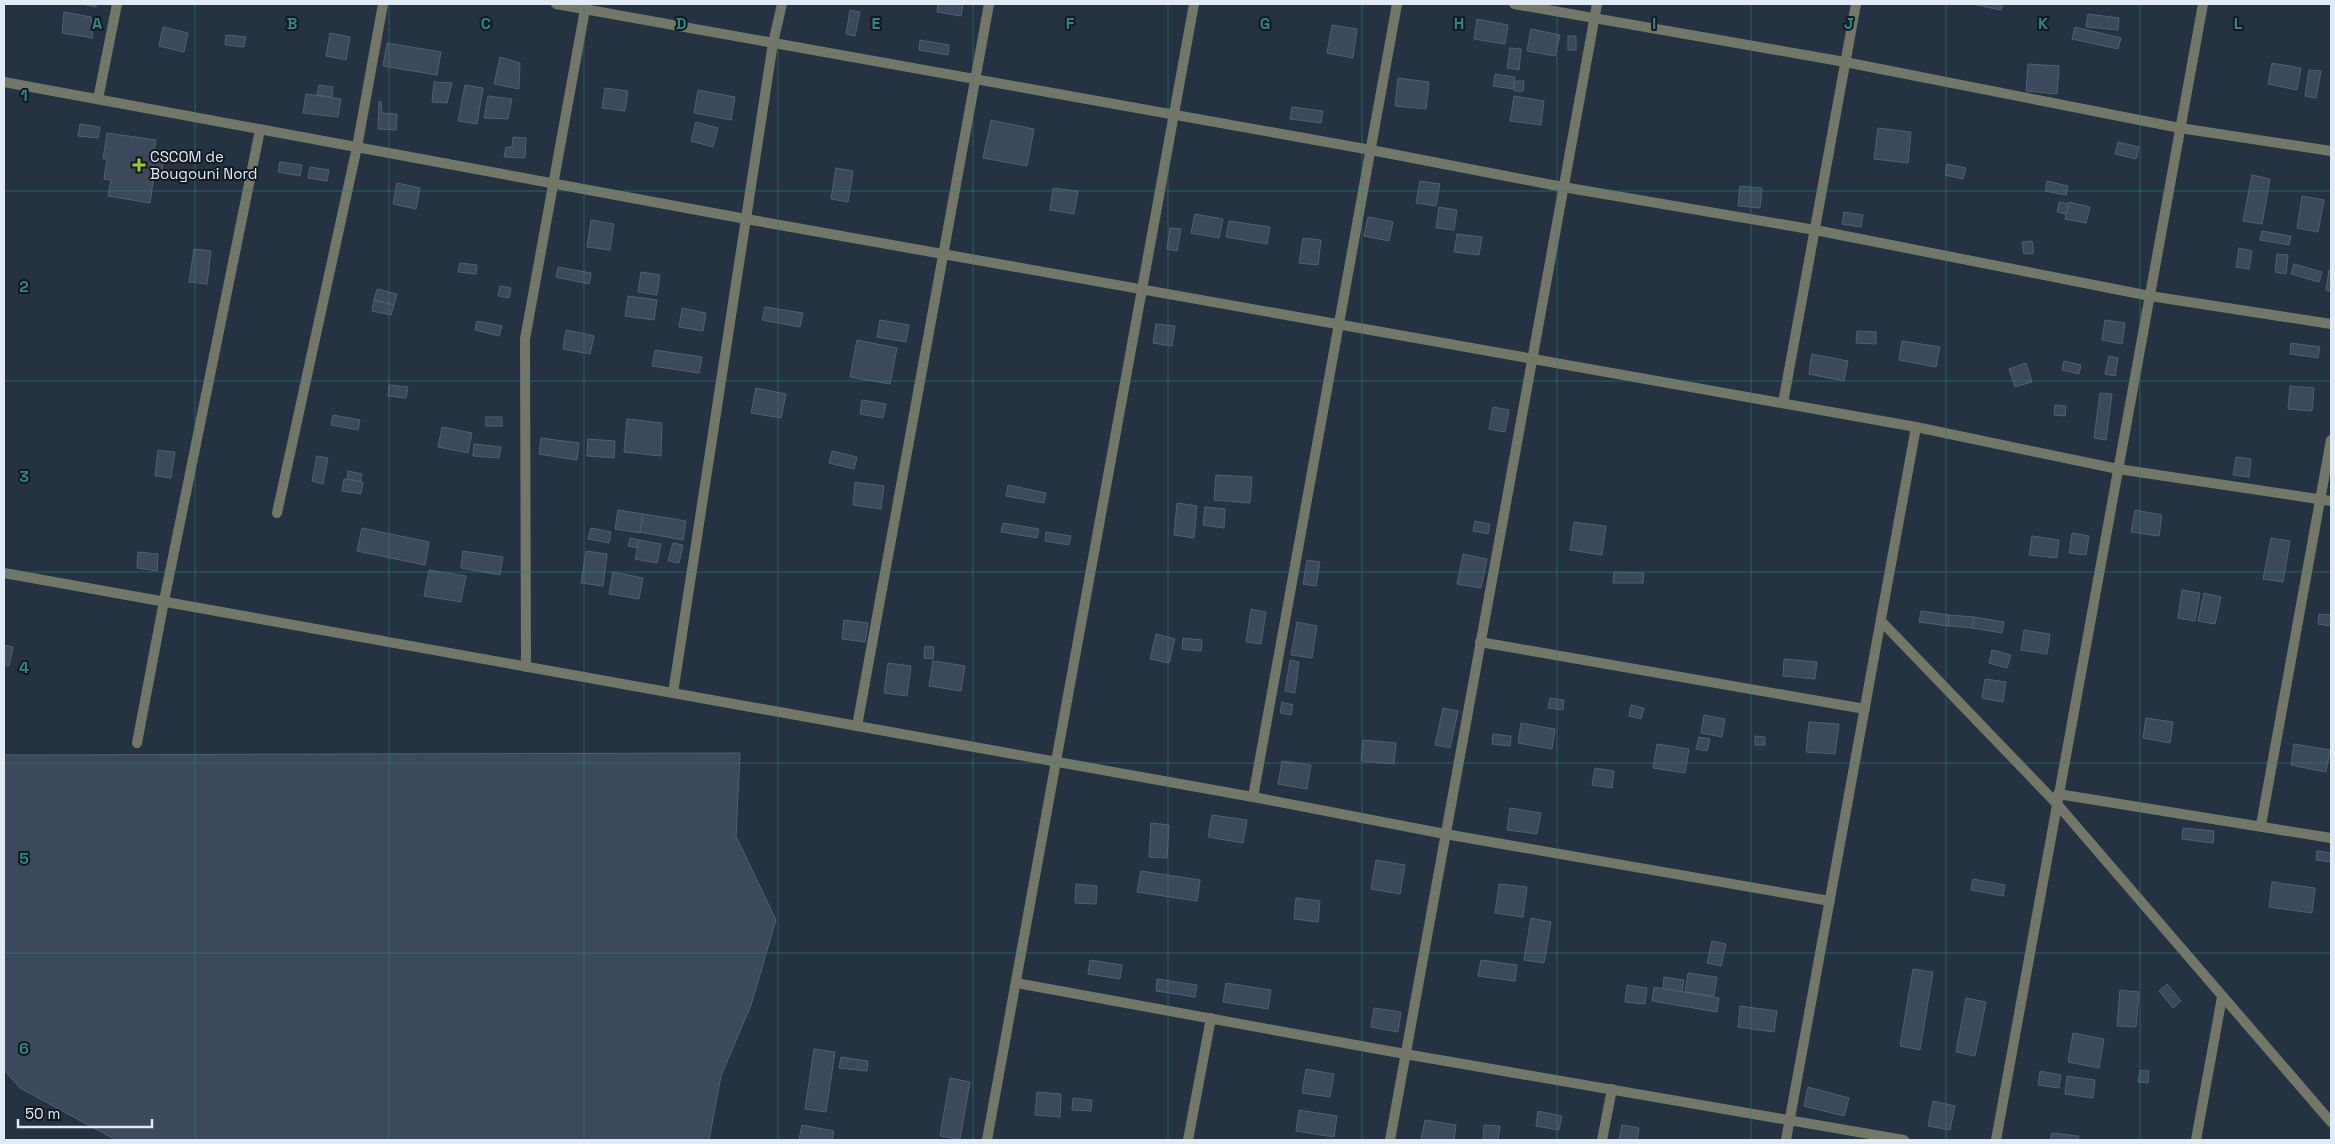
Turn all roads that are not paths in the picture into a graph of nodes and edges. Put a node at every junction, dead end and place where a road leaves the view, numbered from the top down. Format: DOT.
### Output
graph roads {
  1 [pos="117,4"];
  2 [pos="383,4"];
  3 [pos="556,4"];
  4 [pos="782,4"];
  5 [pos="989,4"];
  6 [pos="1194,4"];
  7 [pos="1397,4"];
  8 [pos="1514,4"];
  9 [pos="1597,4"];
  10 [pos="1856,4"];
  11 [pos="2203,4"];
  12 [pos="586,6"];
  13 [pos="1594,19"];
  14 [pos="773,43"];
  15 [pos="1845,62"];
  16 [pos="975,80"];
  17 [pos="4,82"];
  18 [pos="98,100"];
  19 [pos="1174,115"];
  20 [pos="2180,128"];
  21 [pos="260,130"];
  22 [pos="357,147"];
  23 [pos="1371,150"];
  24 [pos="2331,151"];
  25 [pos="554,183"];
  26 [pos="1563,187"];
  27 [pos="746,219"];
  28 [pos="1815,230"];
  29 [pos="943,254"];
  30 [pos="1142,288"];
  31 [pos="2150,296"];
  32 [pos="1339,323"];
  33 [pos="2331,324"];
  34 [pos="1532,360"];
  35 [pos="1783,403"];
  36 [pos="1916,427"];
  37 [pos="2331,440"];
  38 [pos="2118,468"];
  39 [pos="2320,499"];
  40 [pos="2331,501"];
  41 [pos="277,513"];
  42 [pos="4,573"];
  43 [pos="164,602"];
  44 [pos="1881,621"];
  45 [pos="1480,642"];
  46 [pos="526,667"];
  47 [pos="673,693"];
  48 [pos="1865,709"];
  49 [pos="857,726"];
  50 [pos="138,743"];
  51 [pos="1056,762"];
  52 [pos="1253,798"];
  53 [pos="2058,799"];
  54 [pos="2261,825"];
  55 [pos="1446,834"];
  56 [pos="2331,838"];
  57 [pos="1830,901"];
  58 [pos="1016,983"];
  59 [pos="2222,997"];
  60 [pos="1211,1018"];
  61 [pos="1405,1054"];
  62 [pos="1612,1089"];
  63 [pos="1790,1120"];
  64 [pos="2331,1122"];
  65 [pos="987,1140"];
  66 [pos="1188,1140"];
  67 [pos="1390,1140"];
  68 [pos="1602,1140"];
  69 [pos="1786,1140"];
  70 [pos="1904,1140"];
  71 [pos="1996,1140"];
  72 [pos="2196,1140"];
  1 -- 18 [label="street"];
  2 -- 22 [label="street"];
  3 -- 12 [label="street"];
  4 -- 14 [label="street"];
  5 -- 16 [label="street"];
  6 -- 19 [label="street"];
  7 -- 23 [label="street"];
  8 -- 13 [label="street"];
  9 -- 13 [label="street"];
  10 -- 15 [label="street"];
  11 -- 20 [label="street"];
  12 -- 14 [label="street"];
  12 -- 25 [label="street"];
  13 -- 15 [label="street"];
  13 -- 26 [label="street"];
  14 -- 16 [label="street"];
  14 -- 27 [label="street"];
  15 -- 20 [label="street"];
  15 -- 28 [label="street"];
  16 -- 19 [label="street"];
  16 -- 29 [label="street"];
  17 -- 18 [label="street"];
  18 -- 21 [label="street"];
  19 -- 23 [label="street"];
  19 -- 30 [label="street"];
  20 -- 24 [label="street"];
  20 -- 31 [label="street"];
  21 -- 22 [label="street"];
  21 -- 43 [label="street"];
  22 -- 25 [label="street"];
  22 -- 41 [label="street"];
  23 -- 26 [label="street"];
  23 -- 32 [label="street"];
  25 -- 27 [label="street"];
  25 -- 46 [label="street"];
  26 -- 28 [label="street"];
  26 -- 34 [label="street"];
  27 -- 29 [label="street"];
  27 -- 47 [label="street"];
  28 -- 31 [label="street"];
  28 -- 35 [label="street"];
  29 -- 30 [label="street"];
  29 -- 49 [label="street"];
  30 -- 32 [label="street"];
  30 -- 51 [label="street"];
  31 -- 33 [label="street"];
  31 -- 38 [label="street"];
  32 -- 34 [label="street"];
  32 -- 52 [label="street"];
  34 -- 35 [label="street"];
  34 -- 45 [label="street"];
  35 -- 36 [label="street"];
  36 -- 38 [label="street"];
  36 -- 44 [label="street"];
  37 -- 39 [label="street"];
  38 -- 39 [label="street"];
  38 -- 53 [label="street"];
  39 -- 40 [label="street"];
  39 -- 54 [label="street"];
  42 -- 43 [label="street"];
  43 -- 46 [label="street"];
  43 -- 50 [label="street"];
  44 -- 48 [label="street"];
  44 -- 53 [label="street"];
  45 -- 48 [label="street"];
  45 -- 55 [label="street"];
  46 -- 47 [label="street"];
  47 -- 49 [label="street"];
  48 -- 57 [label="street"];
  49 -- 51 [label="street"];
  51 -- 52 [label="street"];
  51 -- 58 [label="street"];
  52 -- 55 [label="street"];
  53 -- 54 [label="street"];
  53 -- 59 [label="street"];
  53 -- 71 [label="street"];
  54 -- 56 [label="street"];
  55 -- 57 [label="street"];
  55 -- 61 [label="street"];
  57 -- 63 [label="street"];
  58 -- 60 [label="street"];
  58 -- 65 [label="street"];
  59 -- 64 [label="street"];
  59 -- 72 [label="street"];
  60 -- 61 [label="street"];
  60 -- 66 [label="street"];
  61 -- 62 [label="street"];
  61 -- 67 [label="street"];
  62 -- 63 [label="street"];
  62 -- 68 [label="street"];
  63 -- 69 [label="street"];
  63 -- 70 [label="street"];
}
